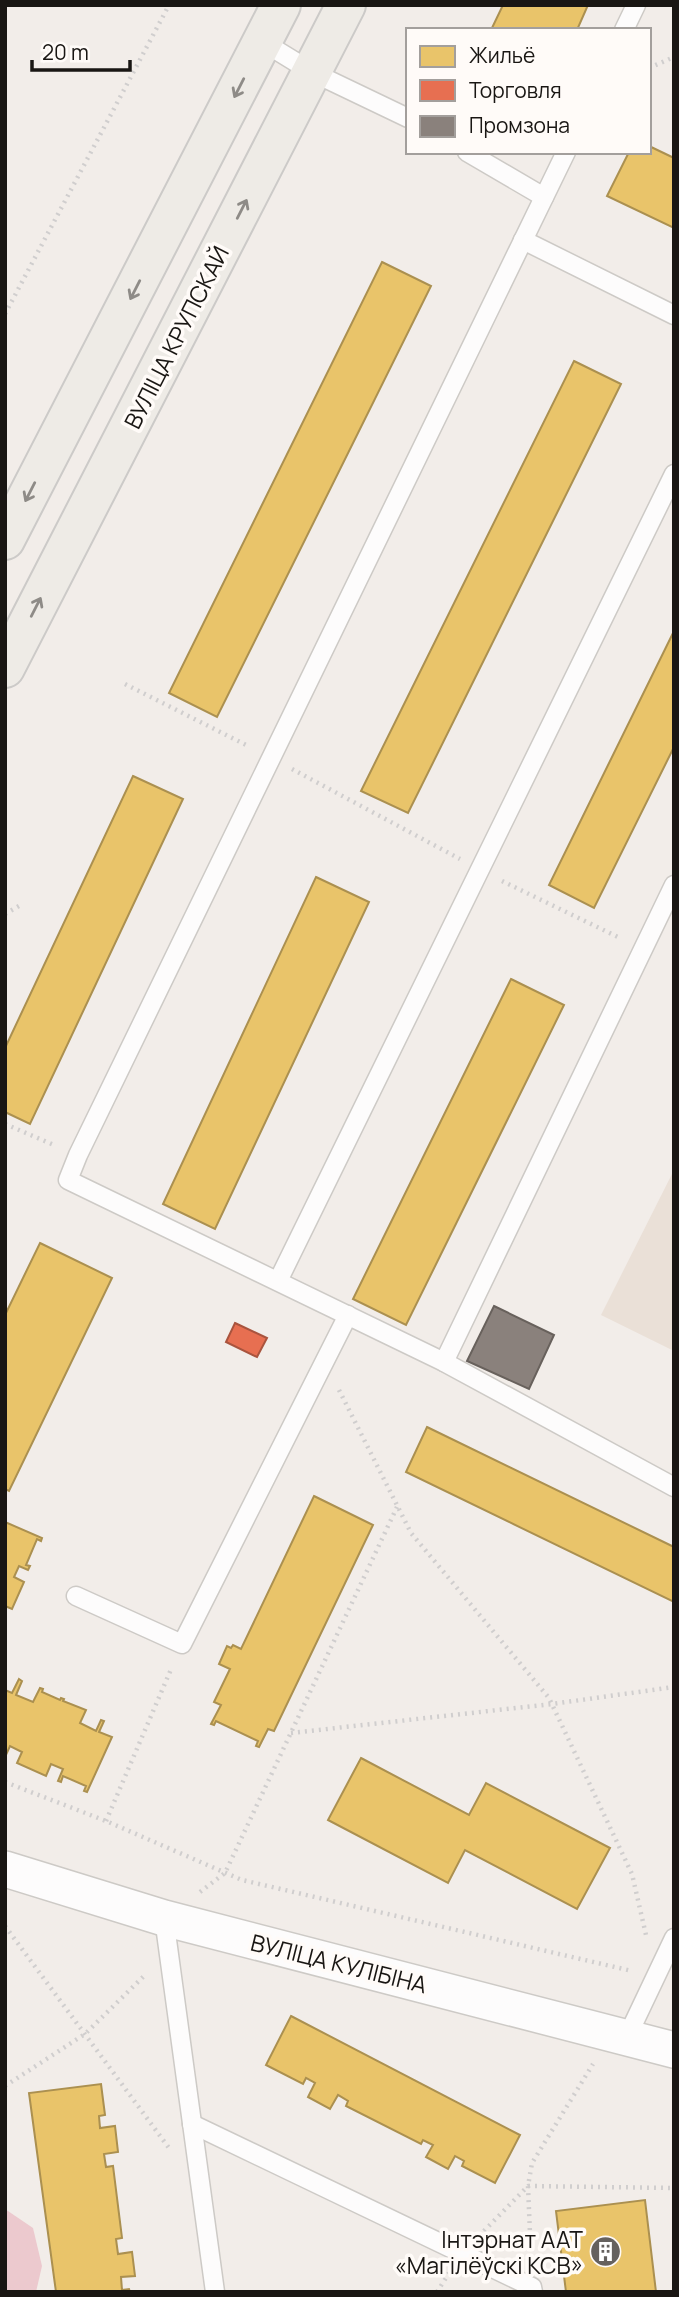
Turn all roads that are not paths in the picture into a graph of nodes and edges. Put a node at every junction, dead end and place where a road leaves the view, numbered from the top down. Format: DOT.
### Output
graph roads {
  1 [pos="281,5"];
  2 [pos="346,5"];
  3 [pos="636,5"];
  4 [pos="625,28"];
  5 [pos="263,42"];
  6 [pos="312,72"];
  7 [pos="406,117"];
  8 [pos="470,154"];
  9 [pos="565,154"];
  10 [pos="544,197"];
  11 [pos="523,240"];
  12 [pos="674,315"];
  13 [pos="674,474"];
  14 [pos="5,540"];
  15 [pos="5,668"];
  16 [pos="674,885"];
  17 [pos="278,1282"];
  18 [pos="348,1315"];
  19 [pos="444,1362"];
  20 [pos="674,1487"];
  21 [pos="76,1596"];
  22 [pos="5,1869"];
  23 [pos="164,1918"];
  24 [pos="674,1938"];
  25 [pos="620,2036"];
  26 [pos="674,2050"];
  27 [pos="192,2124"];
  28 [pos="533,2289"];
  29 [pos="215,2292"];
  1 -- 5 [label="main road"];
  2 -- 6 [label="main road, ВУЛІЦА КРУПСКАЙ"];
  3 -- 4 [label="lane"];
  5 -- 6 [label="lane"];
  5 -- 14 [label="main road, one-way"];
  6 -- 7 [label="lane"];
  15 -- 6 [label="main road, ВУЛІЦА КРУПСКАЙ, one-way"];
  8 -- 10 [label="lane"];
  9 -- 10 [label="lane"];
  10 -- 11 [label="lane"];
  11 -- 12 [label="lane"];
  11 -- 17 [label="lane"];
  13 -- 17 [label="lane"];
  16 -- 19 [label="lane"];
  17 -- 18 [label="lane"];
  18 -- 19 [label="lane"];
  18 -- 21 [label="lane"];
  19 -- 20 [label="lane"];
  22 -- 23 [label="street, ВУЛІЦА КУЛІБІНА"];
  23 -- 25 [label="street, ВУЛІЦА КУЛІБІНА"];
  23 -- 27 [label="lane"];
  24 -- 25 [label="lane"];
  25 -- 26 [label="street, ВУЛІЦА КУЛІБІНА"];
  27 -- 28 [label="lane"];
  27 -- 29 [label="lane"];
}
